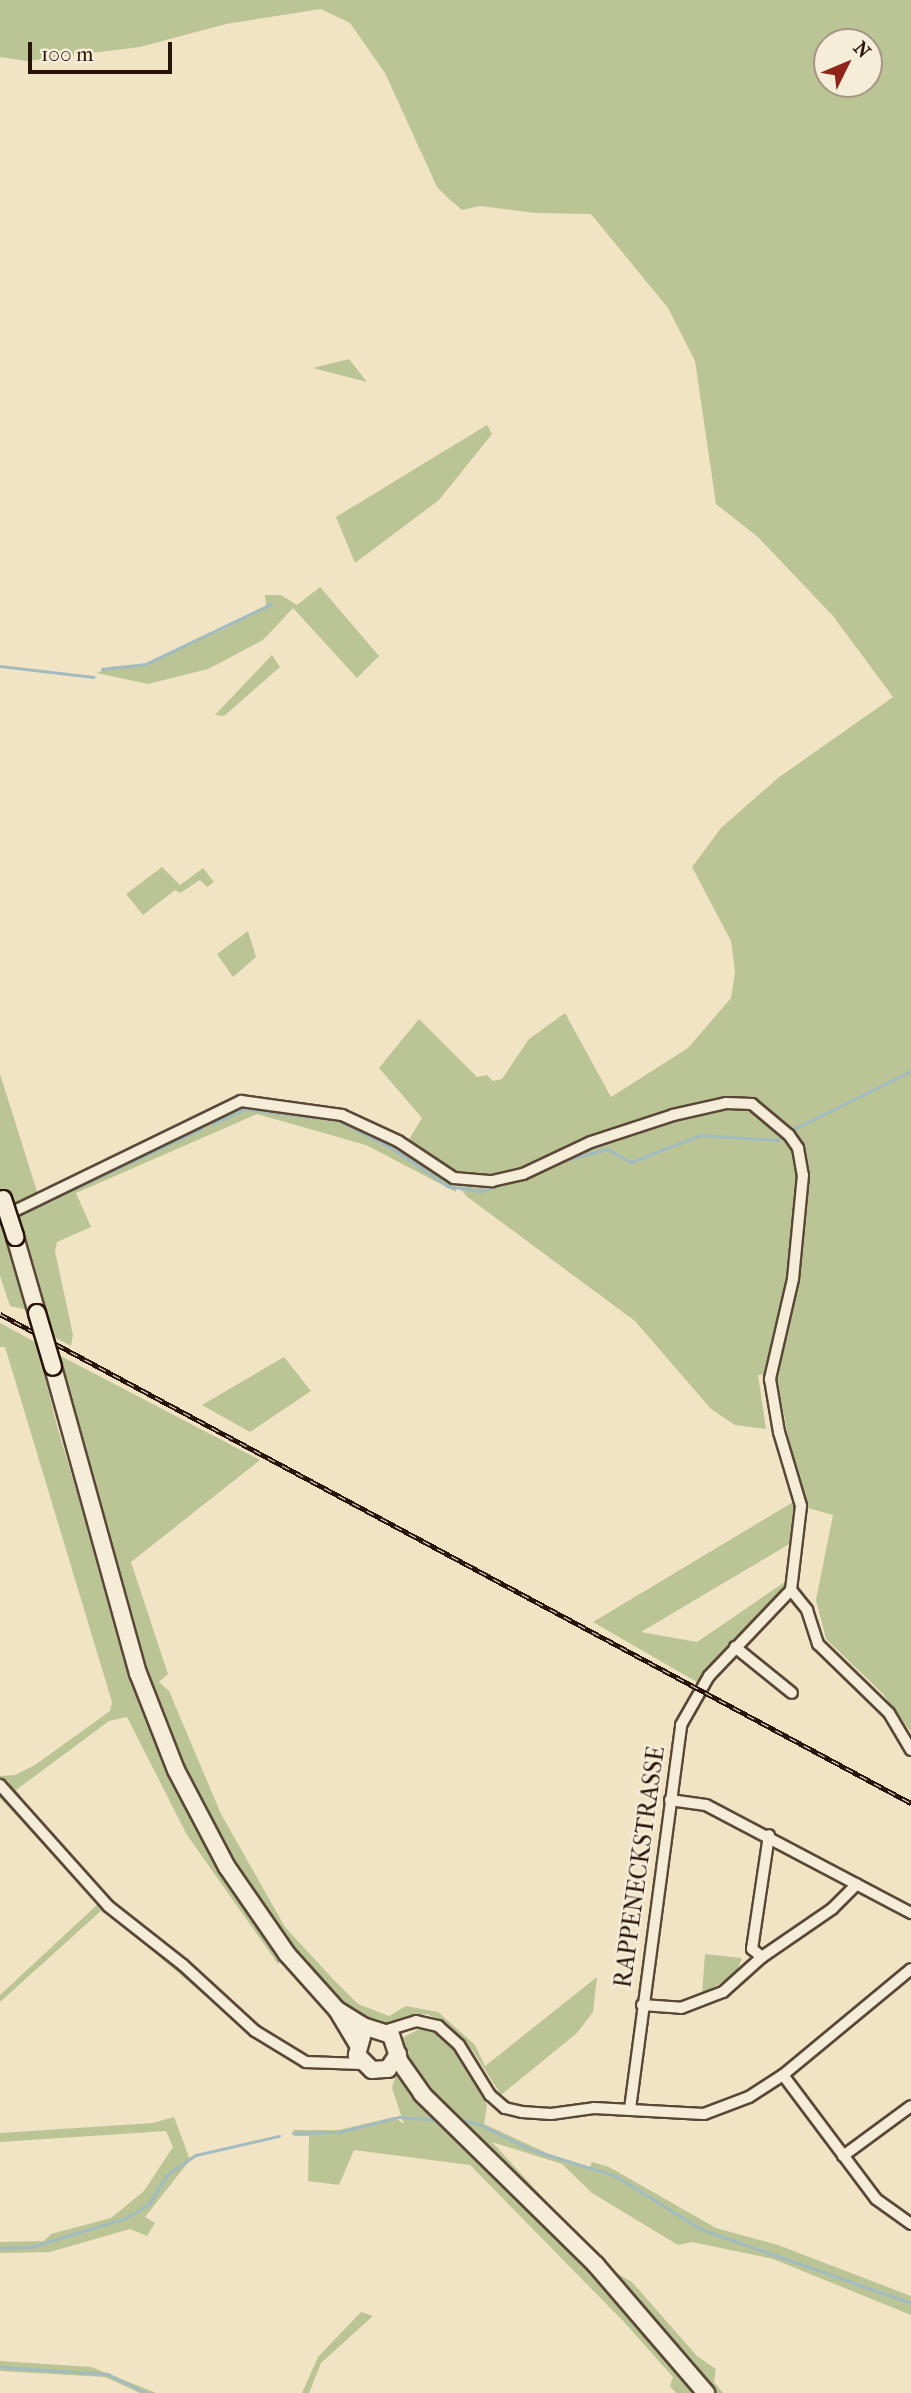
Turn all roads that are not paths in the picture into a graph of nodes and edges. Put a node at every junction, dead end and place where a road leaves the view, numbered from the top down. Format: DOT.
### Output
graph roads {
  1 [pos="2,1193"];
  2 [pos="0,1218"];
  3 [pos="791,1590"];
  4 [pos="735,1647"];
  5 [pos="792,1693"];
  6 [pos="911,1750"];
  7 [pos="0,1786"];
  8 [pos="670,1800"];
  9 [pos="769,1835"];
  10 [pos="857,1884"];
  11 [pos="911,1913"];
  12 [pos="762,1957"];
  13 [pos="911,1969"];
  14 [pos="642,2005"];
  15 [pos="337,2010"];
  16 [pos="389,2039"];
  17 [pos="359,2053"];
  18 [pos="384,2070"];
  19 [pos="783,2075"];
  20 [pos="422,2094"];
  21 [pos="911,2106"];
  22 [pos="630,2109"];
  23 [pos="843,2156"];
  24 [pos="911,2224"];
  25 [pos="706,2393"];
  1 -- 15 [label="main road, bridge"];
  2 -- 3 [label="street"];
  3 -- 4 [label="street, RAPPENECKSTRASSE"];
  3 -- 6 [label="street"];
  4 -- 5 [label="street"];
  4 -- 8 [label="street, RAPPENECKSTRASSE"];
  7 -- 17 [label="street"];
  8 -- 9 [label="street"];
  8 -- 14 [label="street, RAPPENECKSTRASSE"];
  9 -- 10 [label="street"];
  9 -- 12 [label="street"];
  10 -- 11 [label="street"];
  10 -- 12 [label="street"];
  12 -- 14 [label="street"];
  13 -- 19 [label="street"];
  14 -- 22 [label="street, RAPPENECKSTRASSE"];
  15 -- 16 [label="main road"];
  15 -- 17 [label="main road"];
  16 -- 17 [label="main road"];
  16 -- 18 [label="main road"];
  16 -- 20 [label="main road"];
  16 -- 22 [label="street"];
  17 -- 18 [label="main road"];
  18 -- 20 [label="main road"];
  19 -- 22 [label="street"];
  19 -- 23 [label="street"];
  20 -- 25 [label="main road"];
  21 -- 23 [label="street"];
  23 -- 24 [label="street"];
}
